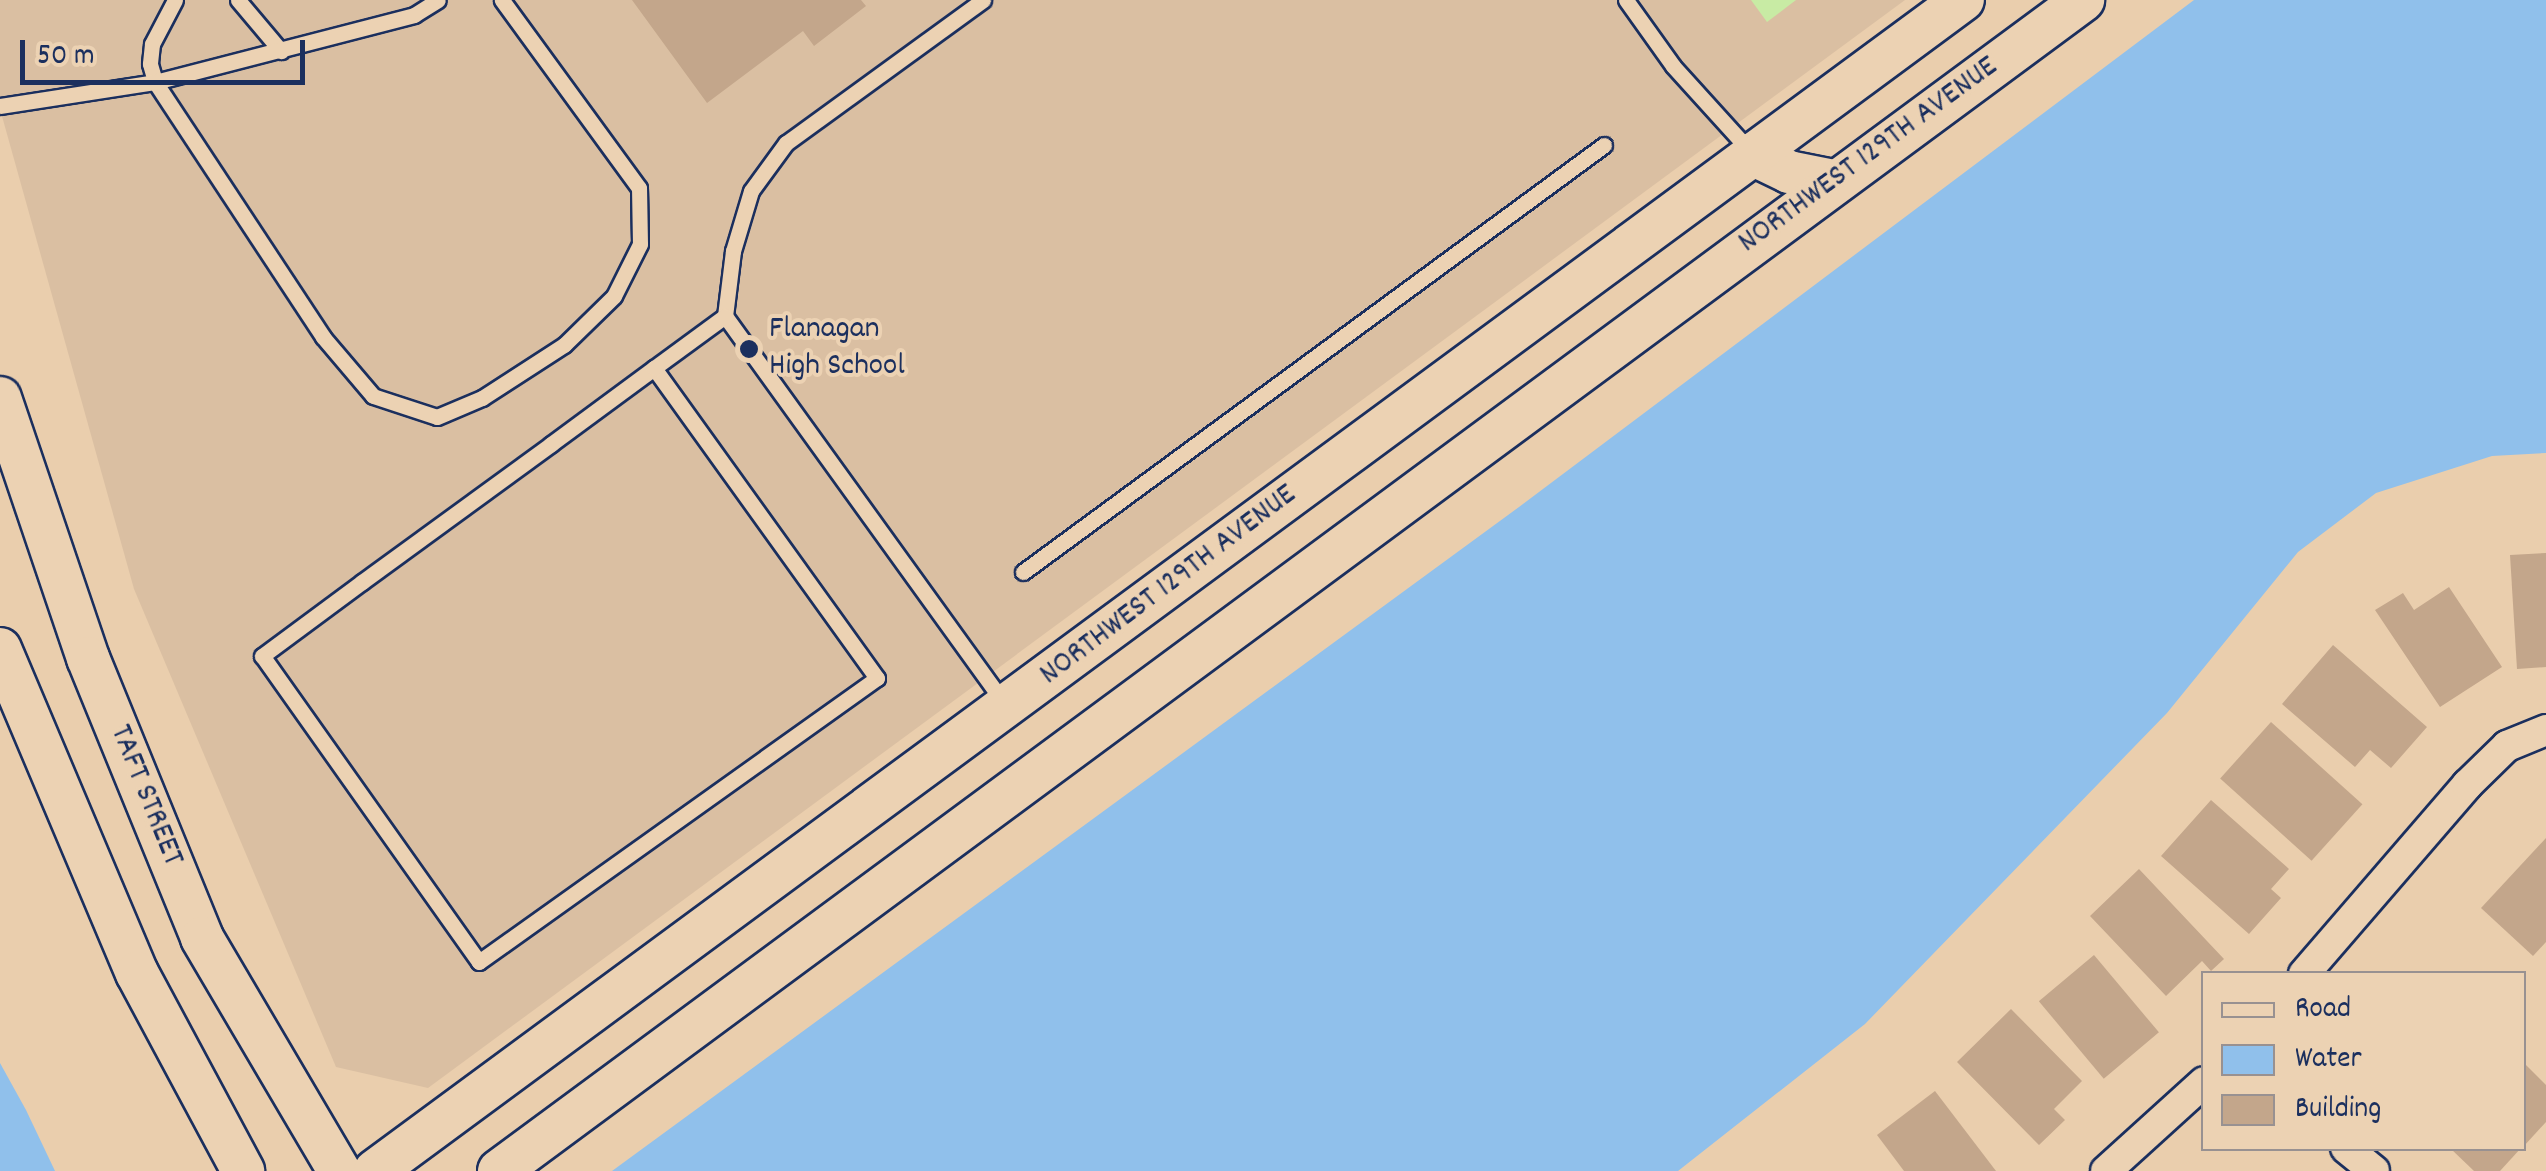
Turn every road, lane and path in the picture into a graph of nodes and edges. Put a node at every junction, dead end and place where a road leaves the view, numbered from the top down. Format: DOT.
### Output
graph roads {
  1 [pos="176,0"];
  2 [pos="238,0"];
  3 [pos="438,0"];
  4 [pos="502,0"];
  5 [pos="983,0"];
  6 [pos="1626,0"];
  7 [pos="1962,0"];
  8 [pos="2083,0"];
  9 [pos="281,51"];
  10 [pos="154,82"];
  11 [pos="0,106"];
  12 [pos="1604,145"];
  13 [pos="1752,154"];
  14 [pos="1834,180"];
  15 [pos="725,316"];
  16 [pos="654,368"];
  17 [pos="0,398"];
  18 [pos="1023,572"];
  19 [pos="0,649"];
  20 [pos="1007,706"];
  21 [pos="2545,730"];
  22 [pos="2307,971"];
  23 [pos="2201,1085"];
  24 [pos="2350,1151"];
  25 [pos="243,1171"];
  26 [pos="339,1171"];
  27 [pos="375,1171"];
  28 [pos="499,1171"];
  29 [pos="2106,1171"];
  30 [pos="2374,1171"];
  1 -- 10 [label="lane"];
  2 -- 9 [label="lane"];
  3 -- 9 [label="lane"];
  4 -- 10 [label="lane"];
  5 -- 15 [label="lane"];
  6 -- 13 [label="lane"];
  7 -- 13 [label="street, NORTHWEST 129TH AVENUE"];
  8 -- 14 [label="street, NORTHWEST 129TH AVENUE"];
  9 -- 10 [label="lane"];
  10 -- 11 [label="lane"];
  12 -- 18 [label="lane"];
  13 -- 14 [label="street"];
  13 -- 20 [label="street, NORTHWEST 129TH AVENUE"];
  14 -- 28 [label="street, NORTHWEST 129TH AVENUE"];
  15 -- 16 [label="lane"];
  15 -- 20 [label="lane"];
  16 -- 16 [label="lane"];
  17 -- 26 [label="street, TAFT STREET"];
  19 -- 25 [label="street"];
  20 -- 27 [label="street, NORTHWEST 129TH AVENUE"];
  21 -- 22 [label="street"];
  23 -- 29 [label="street"];
  24 -- 30 [label="street"];
}
